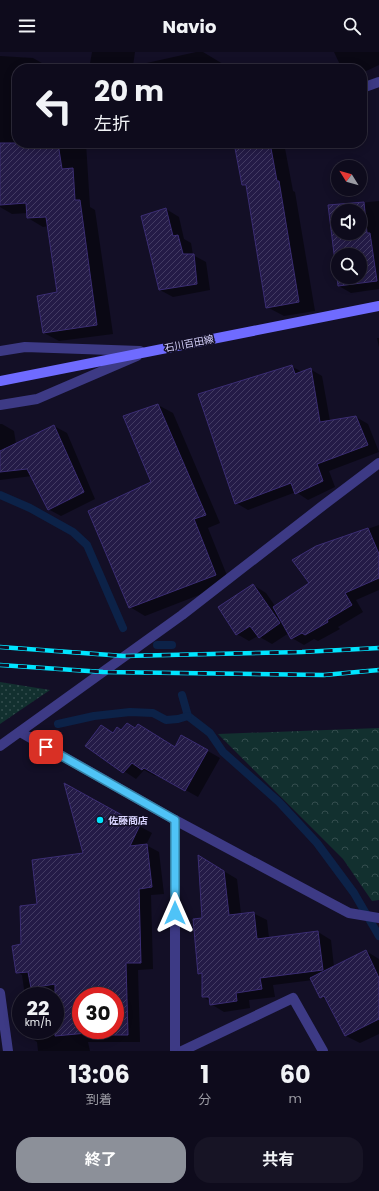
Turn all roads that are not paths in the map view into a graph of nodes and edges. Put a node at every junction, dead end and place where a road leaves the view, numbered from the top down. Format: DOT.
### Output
graph roads {
  1 [pos="379,82"];
  2 [pos="367,86"];
  3 [pos="379,306"];
  4 [pos="0,351"];
  5 [pos="148,351"];
  6 [pos="0,381"];
  7 [pos="0,406"];
  8 [pos="379,463"];
  9 [pos="20,732"];
  10 [pos="0,746"];
  11 [pos="175,820"];
  12 [pos="379,918"];
  13 [pos="0,994"];
  14 [pos="8,1051"];
  15 [pos="175,1051"];
  16 [pos="182,1051"];
  17 [pos="323,1051"];
  1 -- 2 [label="street"];
  3 -- 5 [label="main road, 石川百田線"];
  4 -- 5 [label="street"];
  5 -- 6 [label="main road, 石川百田線"];
  5 -- 7 [label="street"];
  8 -- 9 [label="street"];
  9 -- 10 [label="street"];
  9 -- 11 [label="street"];
  11 -- 12 [label="street"];
  11 -- 15 [label="street"];
  13 -- 14 [label="street"];
  16 -- 17 [label="street"];
}
